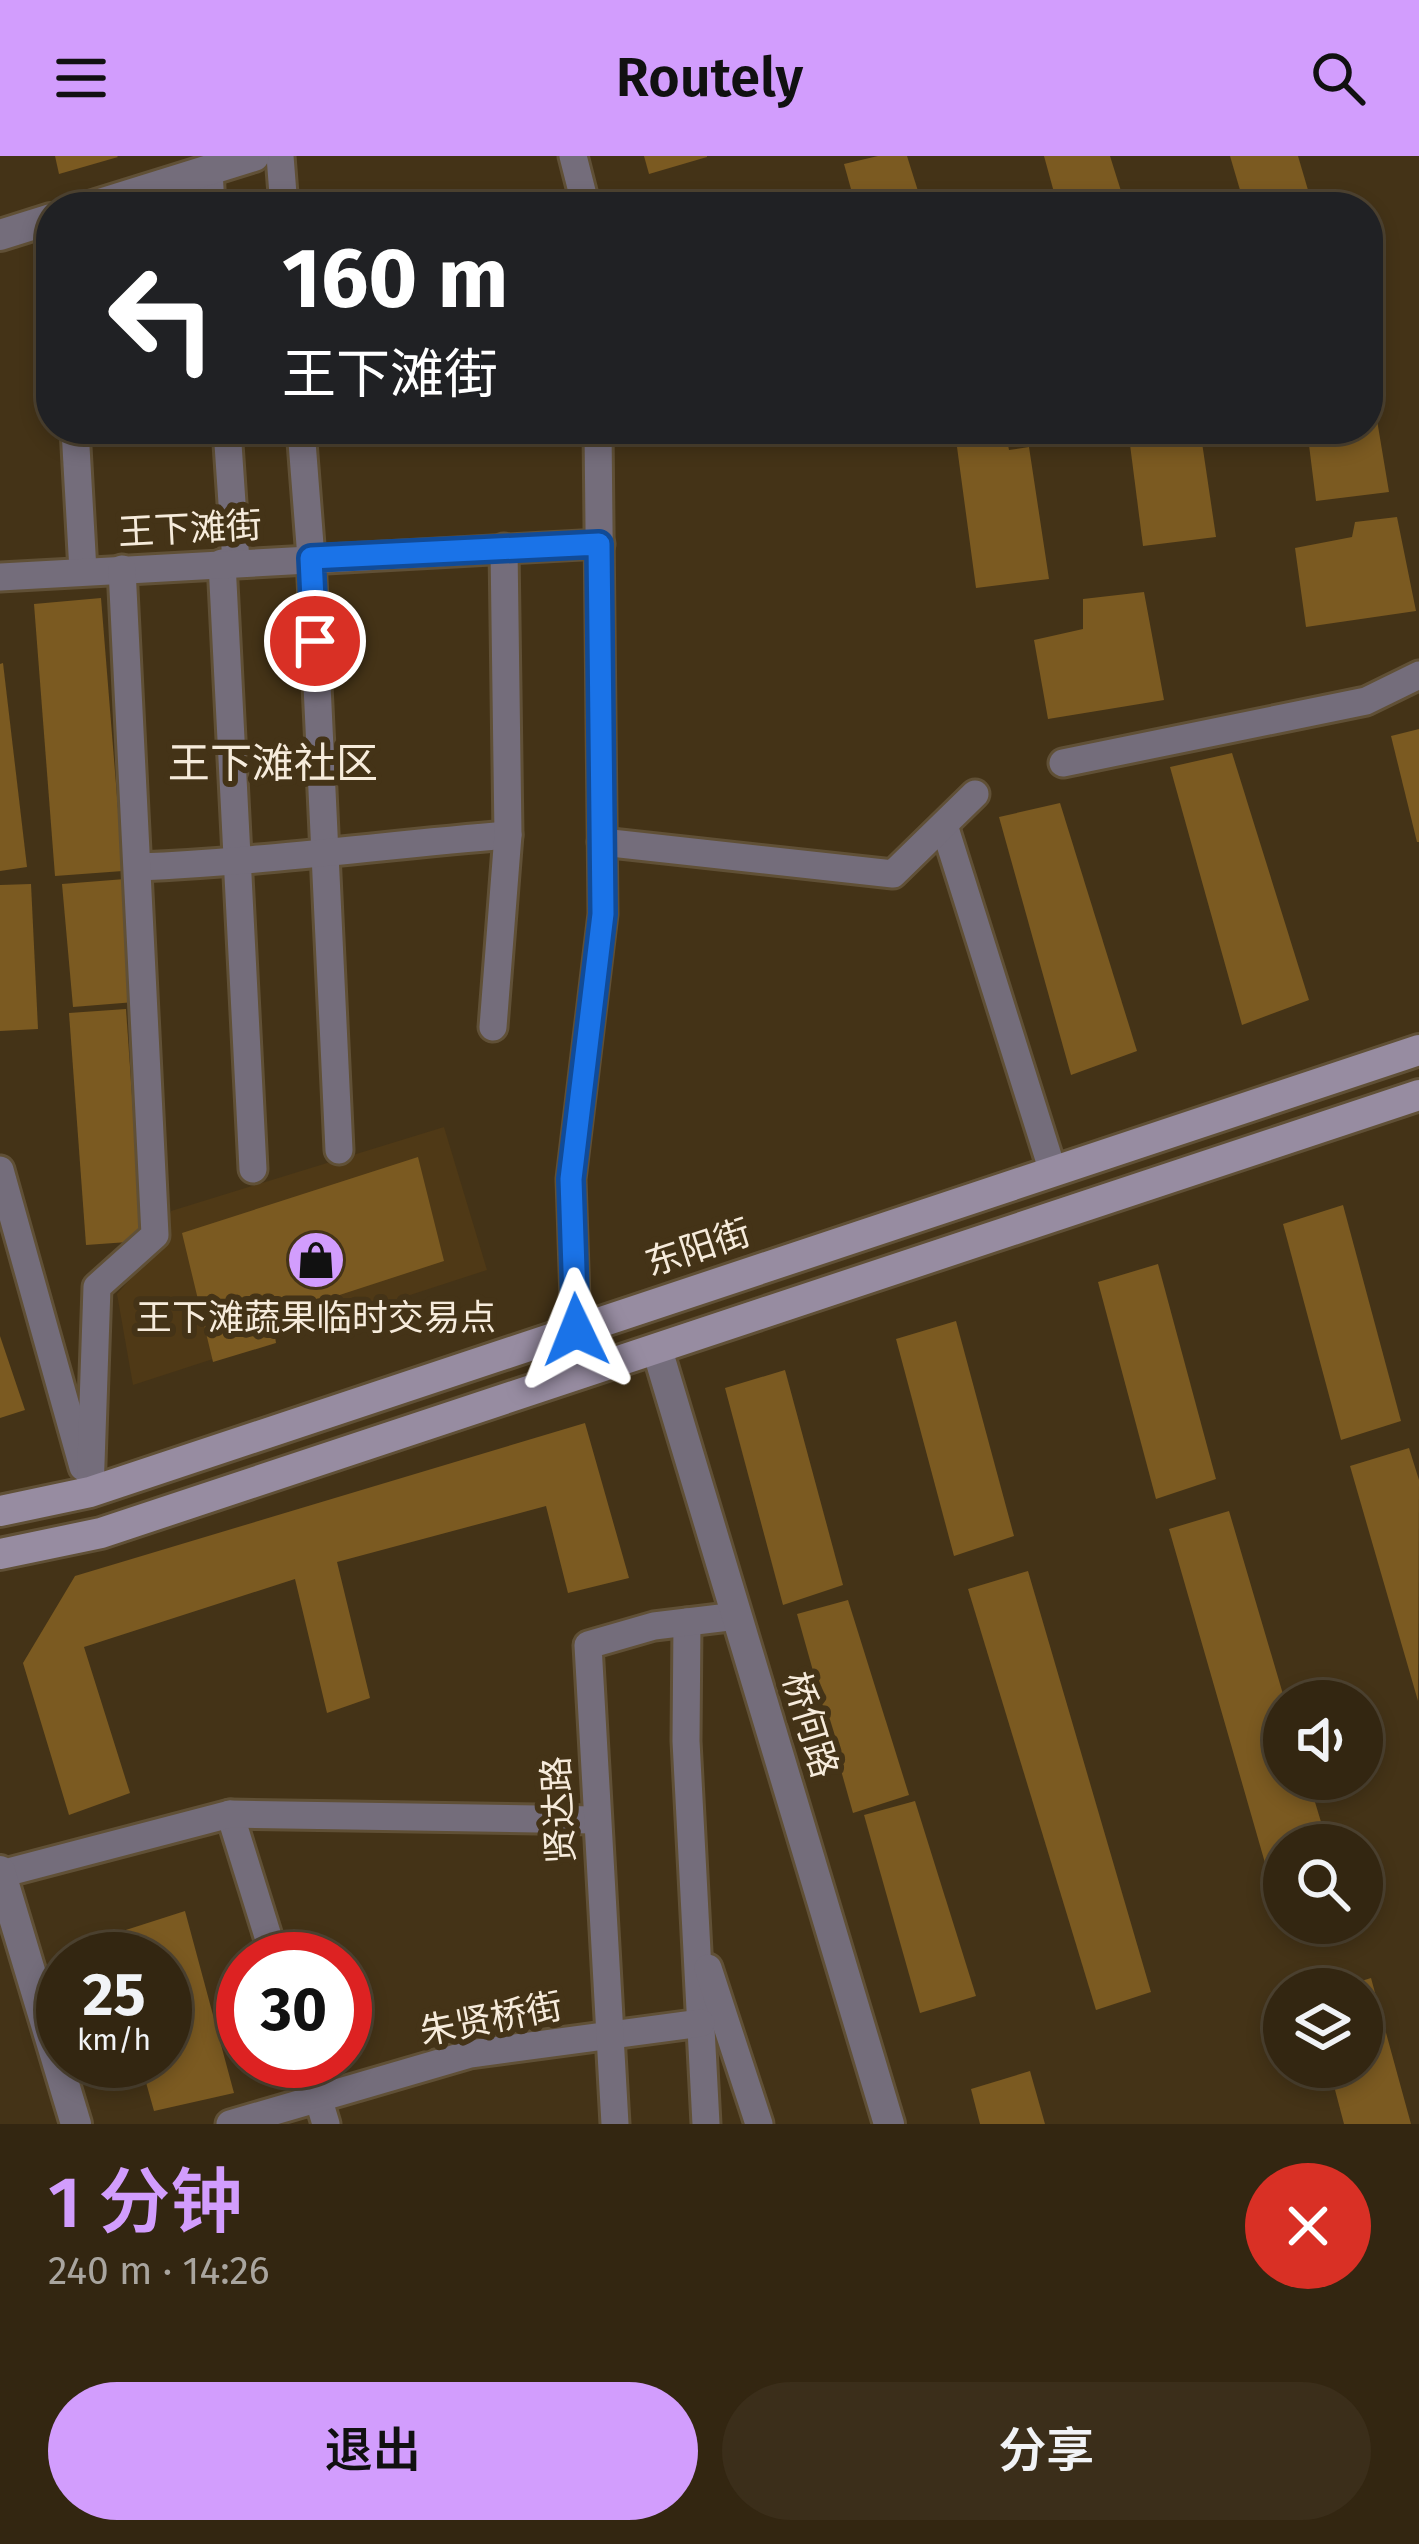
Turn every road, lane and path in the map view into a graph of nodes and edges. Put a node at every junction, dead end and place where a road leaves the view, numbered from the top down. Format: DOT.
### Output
graph roads {
  1 [pos="254,156"];
  2 [pos="280,156"];
  3 [pos="573,156"];
  4 [pos="208,170"];
  5 [pos="138,192"];
  6 [pos="210,192"];
  7 [pos="283,192"];
  8 [pos="582,192"];
  9 [pos="36,224"];
  10 [pos="0,235"];
  11 [pos="76,444"];
  12 [pos="227,444"];
  13 [pos="302,444"];
  14 [pos="598,444"];
  15 [pos="599,544"];
  16 [pos="504,548"];
  17 [pos="311,558"];
  18 [pos="229,563"];
  19 [pos="122,568"];
  20 [pos="83,572"];
  21 [pos="0,577"];
  22 [pos="1419,676"];
  23 [pos="1063,763"];
  24 [pos="975,794"];
  25 [pos="944,825"];
  26 [pos="508,835"];
  27 [pos="602,842"];
  28 [pos="325,850"];
  29 [pos="239,863"];
  30 [pos="138,867"];
  31 [pos="493,1027"];
  32 [pos="1419,1050"];
  33 [pos="1419,1095"];
  34 [pos="339,1150"];
  35 [pos="253,1169"];
  36 [pos="0,1170"];
  37 [pos="1053,1172"];
  38 [pos="576,1330"];
  39 [pos="657,1348"];
  40 [pos="90,1492"];
  41 [pos="0,1511"];
  42 [pos="0,1553"];
  43 [pos="737,1616"];
  44 [pos="687,1622"];
  45 [pos="230,1814"];
  46 [pos="595,1820"];
  47 [pos="0,1873"];
  48 [pos="696,1931"];
  49 [pos="267,1932"];
  50 [pos="701,2023"];
  51 [pos="609,2034"];
  52 [pos="322,2111"];
  53 [pos="76,2124"];
  54 [pos="230,2124"];
  55 [pos="615,2124"];
  56 [pos="706,2124"];
  57 [pos="759,2124"];
  58 [pos="889,2124"];
  1 -- 4 [label="street"];
  2 -- 7 [label="street"];
  3 -- 8 [label="street"];
  4 -- 5 [label="street"];
  4 -- 6 [label="street"];
  9 -- 10 [label="street"];
  11 -- 20 [label="street"];
  12 -- 18 [label="street"];
  13 -- 17 [label="street"];
  14 -- 15 [label="street"];
  15 -- 16 [label="street, 王下滩街"];
  15 -- 27 [label="street"];
  16 -- 17 [label="street, 王下滩街"];
  16 -- 26 [label="street"];
  17 -- 18 [label="street, 王下滩街"];
  17 -- 28 [label="street"];
  18 -- 19 [label="street, 王下滩街"];
  18 -- 29 [label="street"];
  19 -- 20 [label="street, 王下滩街"];
  19 -- 30 [label="street"];
  20 -- 21 [label="street, 王下滩街"];
  22 -- 23 [label="street"];
  24 -- 25 [label="street"];
  25 -- 27 [label="street"];
  25 -- 37 [label="street"];
  26 -- 28 [label="street"];
  26 -- 31 [label="street"];
  27 -- 38 [label="street"];
  28 -- 29 [label="street"];
  28 -- 34 [label="street"];
  29 -- 30 [label="street"];
  29 -- 35 [label="street"];
  30 -- 40 [label="street"];
  32 -- 37 [label="main road, 东阳街"];
  33 -- 39 [label="main road"];
  36 -- 40 [label="street"];
  37 -- 38 [label="main road, 东阳街"];
  38 -- 40 [label="main road, 东阳街"];
  39 -- 42 [label="main road"];
  39 -- 43 [label="street, 桥何路"];
  40 -- 41 [label="main road, 东阳街"];
  43 -- 44 [label="street, 贤达路"];
  43 -- 58 [label="street, 桥何路"];
  44 -- 46 [label="street, 贤达路"];
  44 -- 48 [label="street"];
  45 -- 46 [label="street"];
  45 -- 47 [label="street"];
  45 -- 49 [label="street"];
  46 -- 51 [label="street, 贤达路"];
  47 -- 53 [label="street"];
  48 -- 50 [label="street"];
  48 -- 57 [label="street"];
  50 -- 51 [label="street, 朱贤桥街"];
  50 -- 56 [label="street"];
  51 -- 52 [label="street, 朱贤桥街"];
  51 -- 55 [label="street, 贤达路"];
  52 -- 54 [label="street, 朱贤桥街"];
}
